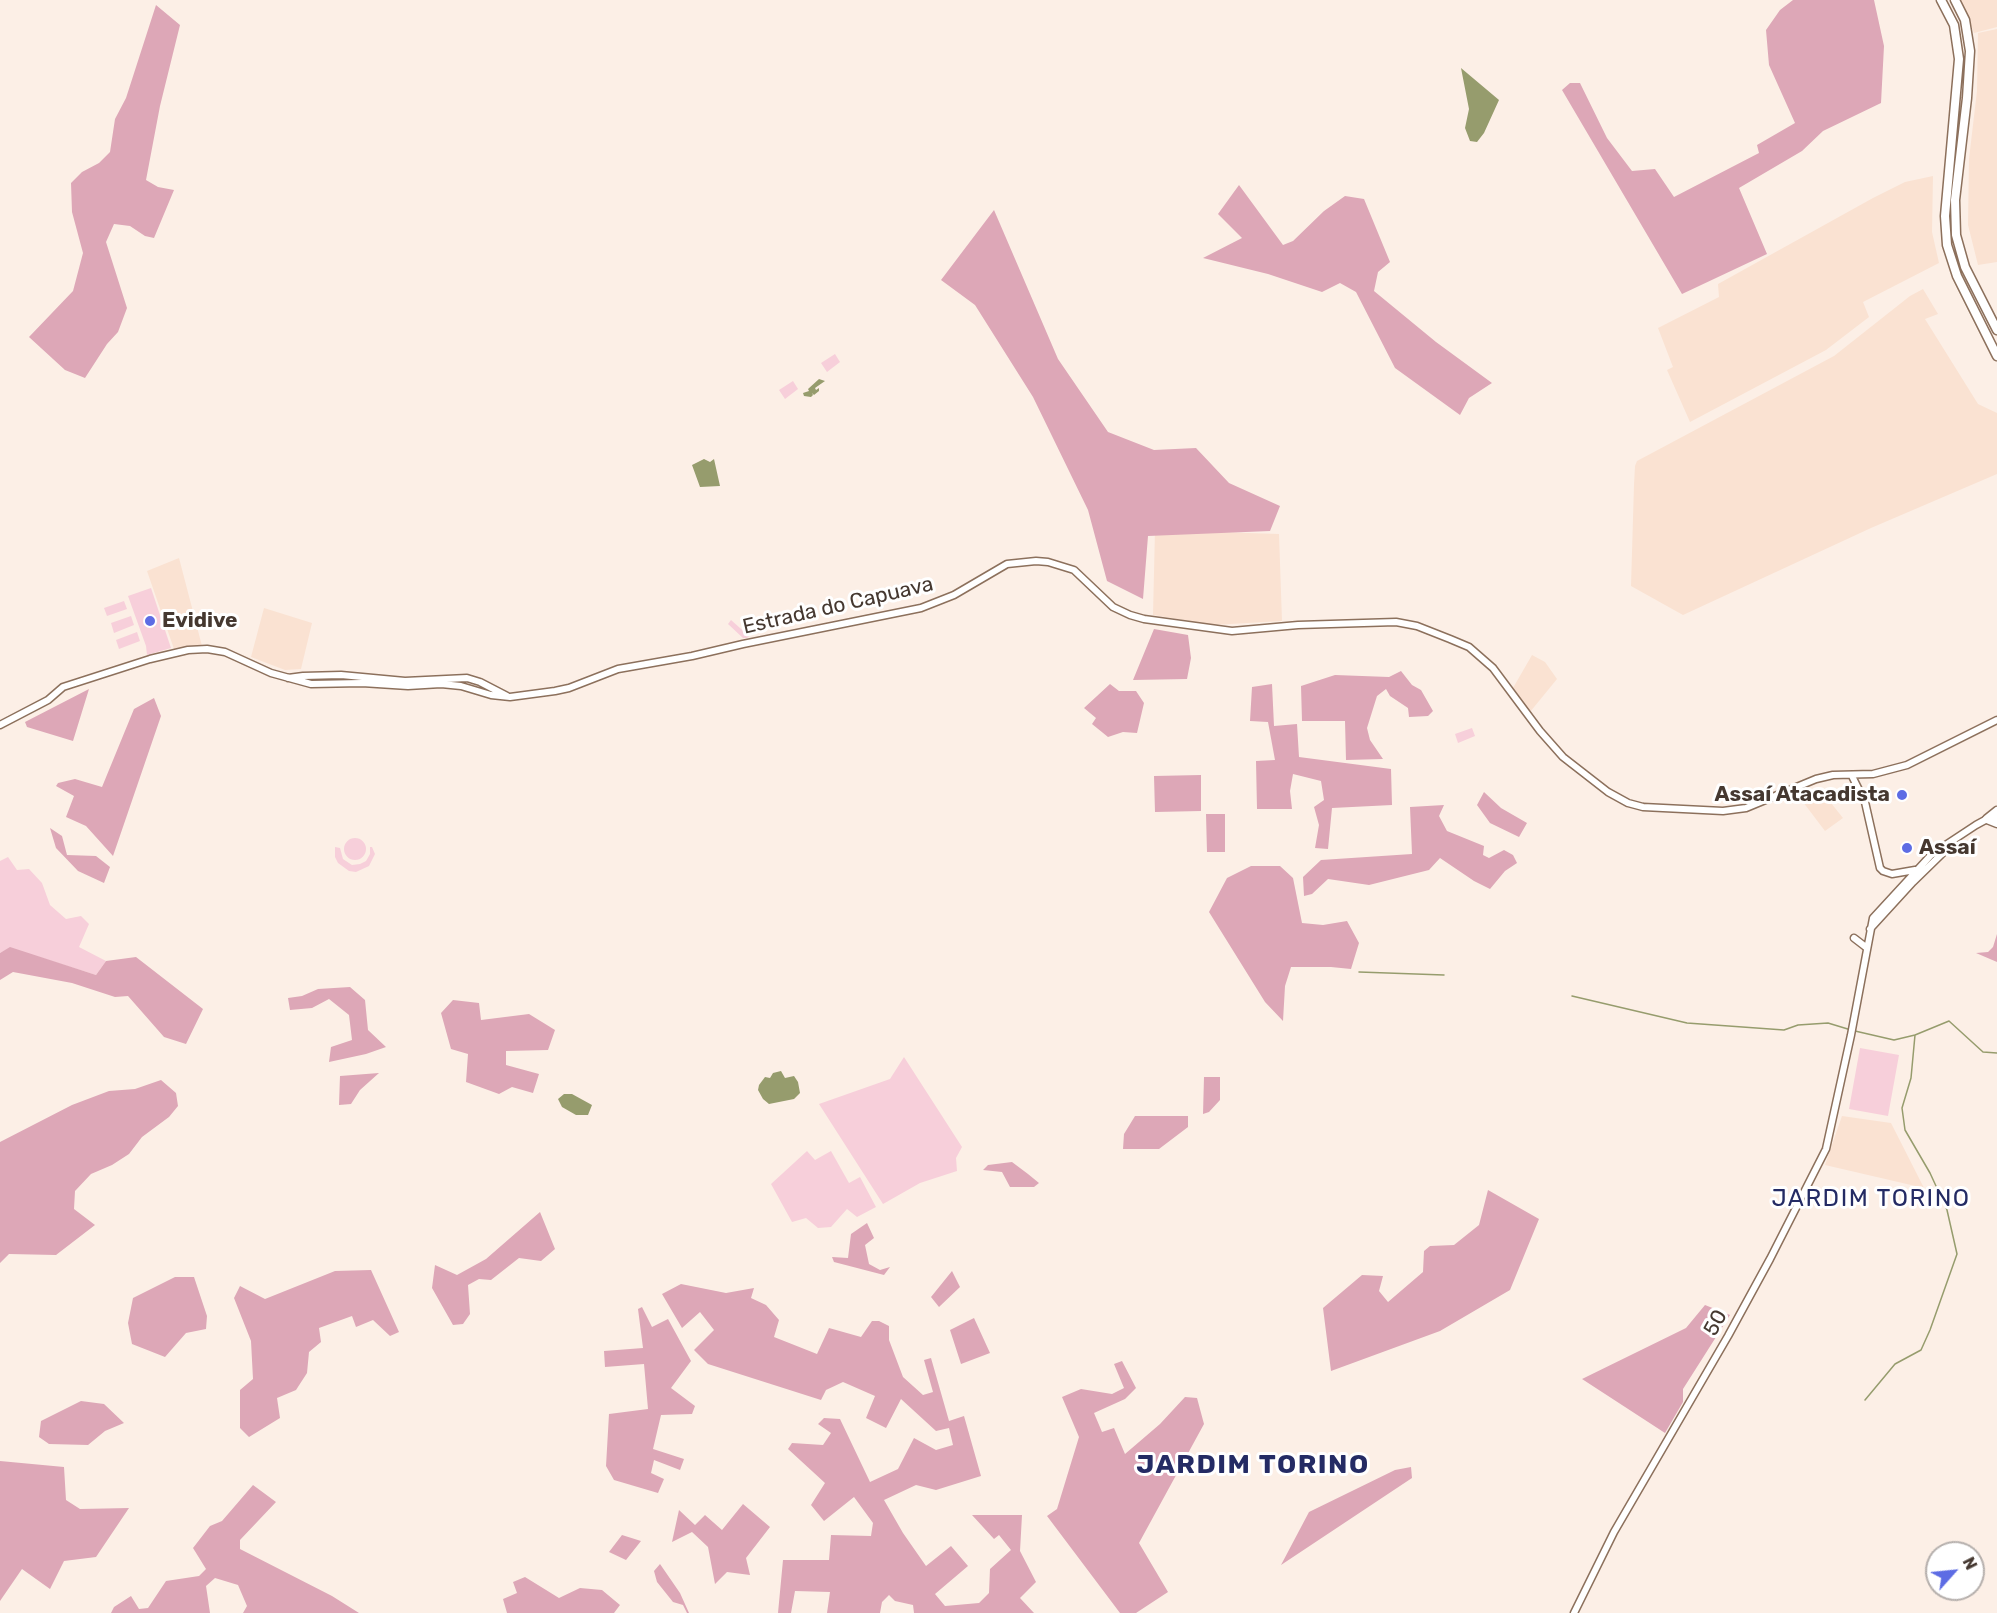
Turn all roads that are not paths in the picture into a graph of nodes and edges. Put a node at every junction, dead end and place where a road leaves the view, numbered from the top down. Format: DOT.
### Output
graph roads {
  1 [pos="1941,0"];
  2 [pos="1955,0"];
  3 [pos="1997,330"];
  4 [pos="1997,356"];
  5 [pos="316,675"];
  6 [pos="287,678"];
  7 [pos="473,679"];
  8 [pos="316,685"];
  9 [pos="470,689"];
  10 [pos="510,697"];
  11 [pos="1997,720"];
  12 [pos="0,725"];
  13 [pos="1852,776"];
  14 [pos="1997,810"];
  15 [pos="1997,817"];
  16 [pos="1987,819"];
  17 [pos="1997,823"];
  18 [pos="1959,837"];
  19 [pos="1932,854"];
  20 [pos="1931,866"];
  21 [pos="1917,869"];
  22 [pos="1869,930"];
  23 [pos="1854,938"];
  24 [pos="1867,948"];
  25 [pos="1574,1613"];
  1 -- 4 [label="highway"];
  2 -- 3 [label="highway"];
  5 -- 6 [label="main road, Estrada do Capuava"];
  5 -- 7 [label="main road, Estrada do Capuava"];
  5 -- 8 [label="main road"];
  6 -- 8 [label="main road, Estrada do Capuava"];
  6 -- 12 [label="main road, Estrada do Capuava"];
  7 -- 9 [label="main road"];
  7 -- 10 [label="main road, Estrada do Capuava"];
  8 -- 9 [label="main road, Estrada do Capuava"];
  9 -- 10 [label="main road, Estrada do Capuava"];
  10 -- 13 [label="main road, Estrada do Capuava"];
  11 -- 13 [label="main road, Estrada do Capuava"];
  13 -- 21 [label="main road"];
  14 -- 16 [label="highway"];
  15 -- 16 [label="main road"];
  16 -- 17 [label="highway"];
  16 -- 18 [label="main road"];
  18 -- 19 [label="main road"];
  18 -- 20 [label="main road"];
  19 -- 20 [label="main road"];
  19 -- 21 [label="main road"];
  20 -- 22 [label="main road"];
  21 -- 22 [label="main road, 50"];
  22 -- 24 [label="main road, 50"];
  23 -- 24 [label="main road"];
  24 -- 25 [label="main road, 50"];
}
